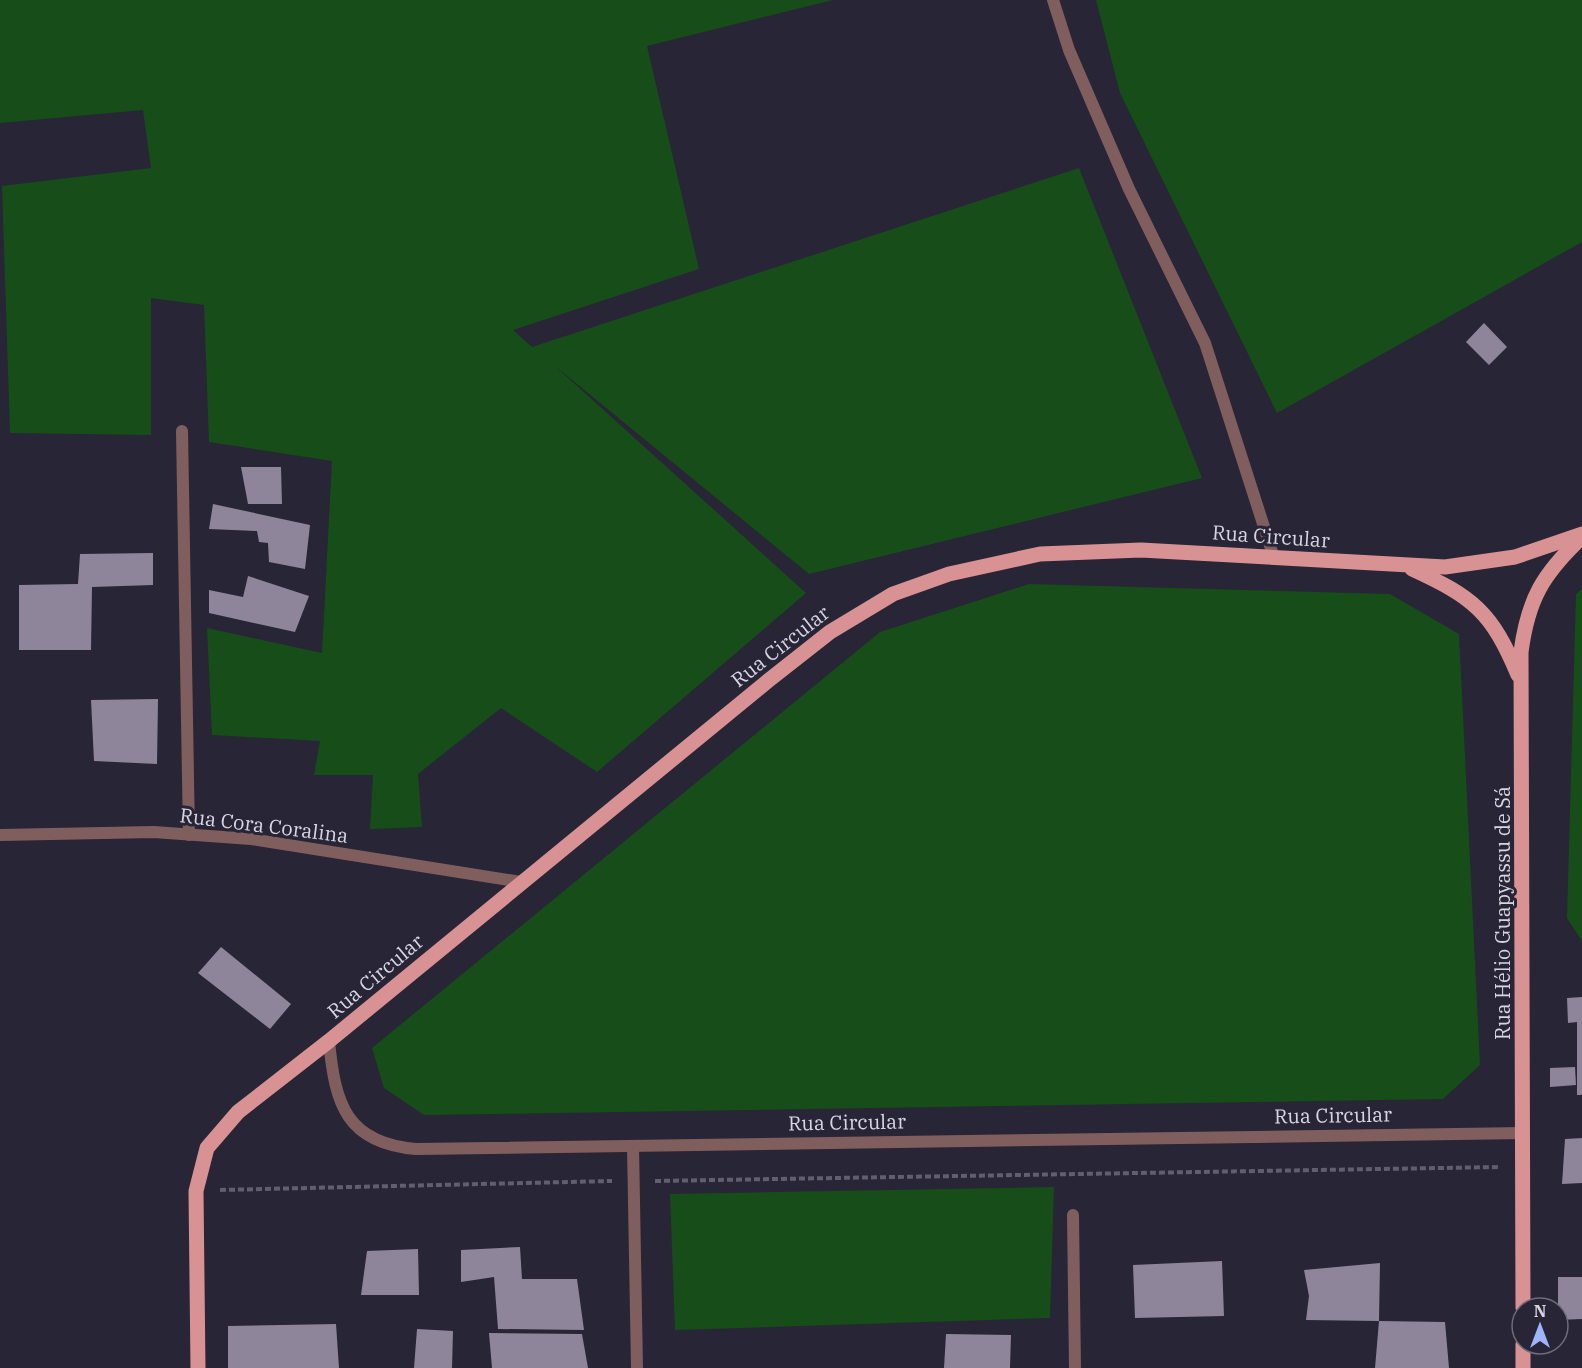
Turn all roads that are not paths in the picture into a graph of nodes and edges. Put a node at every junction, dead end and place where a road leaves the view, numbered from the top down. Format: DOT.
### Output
graph roads {
  1 [pos="1053,0"];
  2 [pos="182,431"];
  3 [pos="1582,536"];
  4 [pos="1274,558"];
  5 [pos="1406,566"];
  6 [pos="1520,680"];
  7 [pos="0,835"];
  8 [pos="189,835"];
  9 [pos="521,882"];
  10 [pos="329,1041"];
  11 [pos="1524,1133"];
  12 [pos="633,1146"];
  13 [pos="1074,1215"];
  14 [pos="1523,1296"];
  15 [pos="198,1368"];
  16 [pos="637,1368"];
  17 [pos="1075,1368"];
  1 -- 4 [label="street"];
  2 -- 8 [label="street"];
  3 -- 5 [label="main road, Rua Circular"];
  3 -- 6 [label="main road, Rua Hélio Guapyassu de Sá"];
  4 -- 5 [label="main road, Rua Circular"];
  4 -- 9 [label="main road, Rua Circular"];
  5 -- 6 [label="main road, Rua Circular"];
  6 -- 11 [label="main road, Rua Hélio Guapyassu de Sá"];
  7 -- 8 [label="street, Rua Cora Coralina"];
  8 -- 9 [label="street, Rua Cora Coralina"];
  9 -- 10 [label="main road, Rua Circular"];
  10 -- 12 [label="street, Rua Circular"];
  10 -- 15 [label="main road"];
  11 -- 12 [label="street, Rua Circular"];
  11 -- 14 [label="main road, Rua Hélio Guapyassu de Sá"];
  12 -- 16 [label="street"];
  13 -- 17 [label="street"];
}
